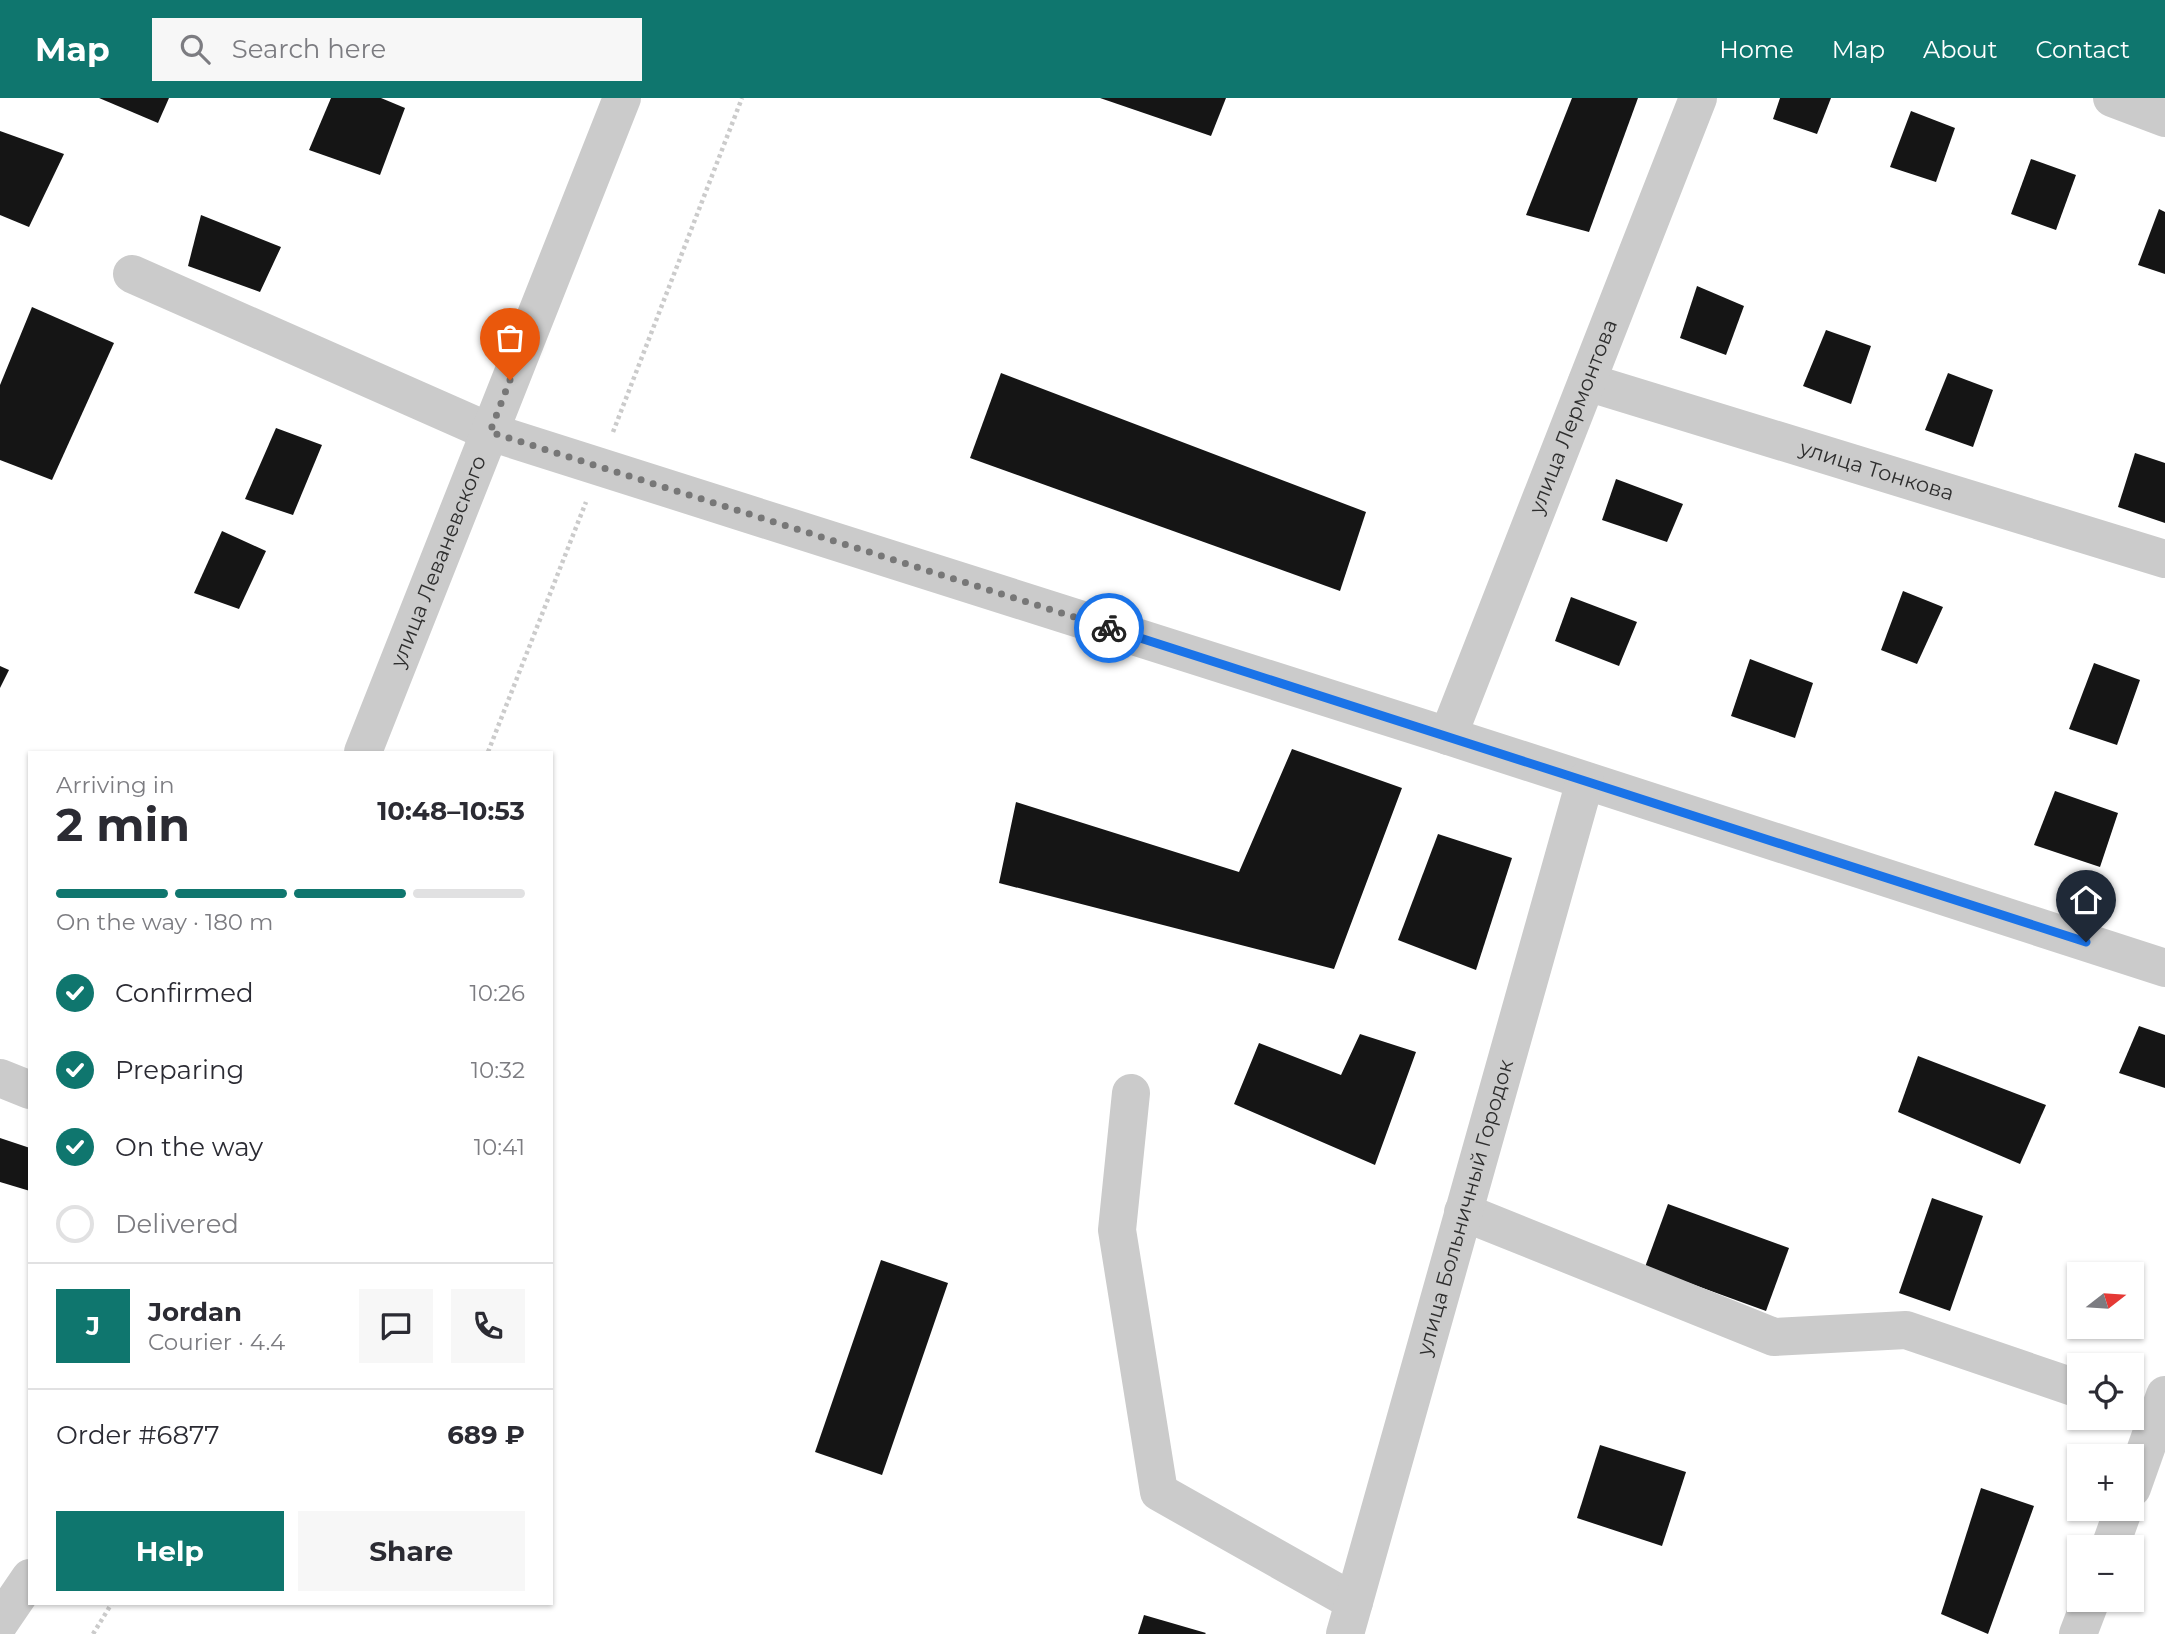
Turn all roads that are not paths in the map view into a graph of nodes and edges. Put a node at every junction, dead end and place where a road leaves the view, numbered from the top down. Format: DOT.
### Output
graph roads {
  1 [pos="622,98"];
  2 [pos="1698,98"];
  3 [pos="2112,98"];
  4 [pos="2165,118"];
  5 [pos="132,274"];
  6 [pos="1587,382"];
  7 [pos="490,432"];
  8 [pos="2165,559"];
  9 [pos="1448,736"];
  10 [pos="363,751"];
  11 [pos="1586,781"];
  12 [pos="2165,968"];
  13 [pos="0,1078"];
  14 [pos="28,1089"];
  15 [pos="1131,1093"];
  16 [pos="1463,1212"];
  17 [pos="2067,1385"];
  18 [pos="2151,1405"];
  19 [pos="2144,1454"];
  20 [pos="28,1581"];
  21 [pos="2086,1612"];
  22 [pos="1350,1618"];
  23 [pos="0,1622"];
  24 [pos="2078,1634"];
  1 -- 7 [label="street, улица Леваневского"];
  2 -- 6 [label="street, улица Лермонтова"];
  3 -- 4 [label="street"];
  5 -- 7 [label="street"];
  6 -- 8 [label="street, улица Тонкова"];
  6 -- 9 [label="street, улица Лермонтова"];
  7 -- 9 [label="street"];
  7 -- 10 [label="street, улица Леваневского"];
  9 -- 11 [label="street"];
  11 -- 12 [label="street"];
  11 -- 16 [label="street, улица Больничный Городок"];
  13 -- 14 [label="street"];
  15 -- 22 [label="street"];
  16 -- 17 [label="street"];
  16 -- 22 [label="street, улица Больничный Городок"];
  18 -- 19 [label="street"];
  20 -- 23 [label="street"];
  21 -- 24 [label="street"];
}
